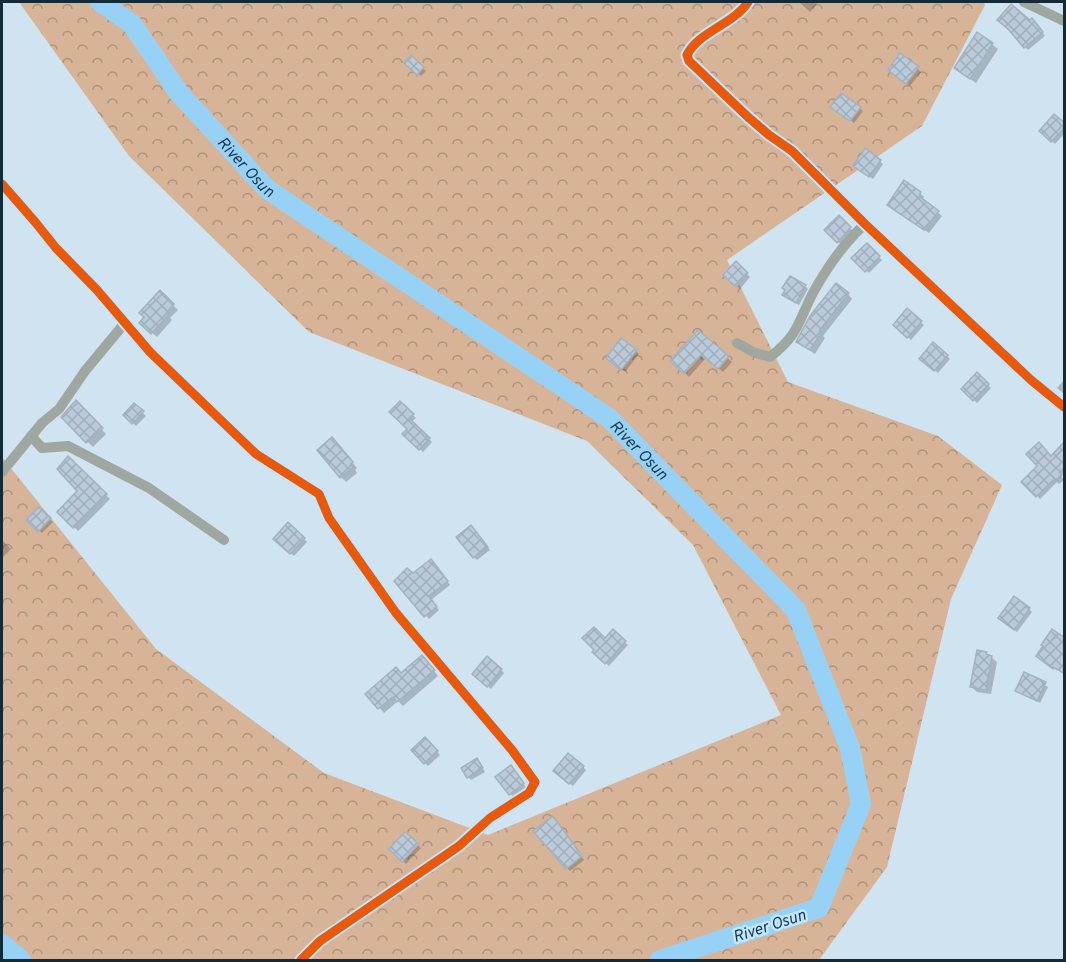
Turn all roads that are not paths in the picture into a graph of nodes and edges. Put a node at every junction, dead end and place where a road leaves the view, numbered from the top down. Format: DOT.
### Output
graph roads {
  1 [pos="748,2"];
  2 [pos="1024,2"];
  3 [pos="1065,21"];
  4 [pos="2,184"];
  5 [pos="865,224"];
  6 [pos="124,324"];
  7 [pos="736,343"];
  8 [pos="1065,408"];
  9 [pos="31,436"];
  10 [pos="2,472"];
  11 [pos="224,540"];
  12 [pos="302,960"];
  1 -- 5 [label="street"];
  2 -- 3 [label="street"];
  4 -- 6 [label="street"];
  5 -- 7 [label="street"];
  5 -- 8 [label="street"];
  6 -- 9 [label="street"];
  6 -- 12 [label="street"];
  9 -- 10 [label="street"];
  9 -- 11 [label="street"];
}
